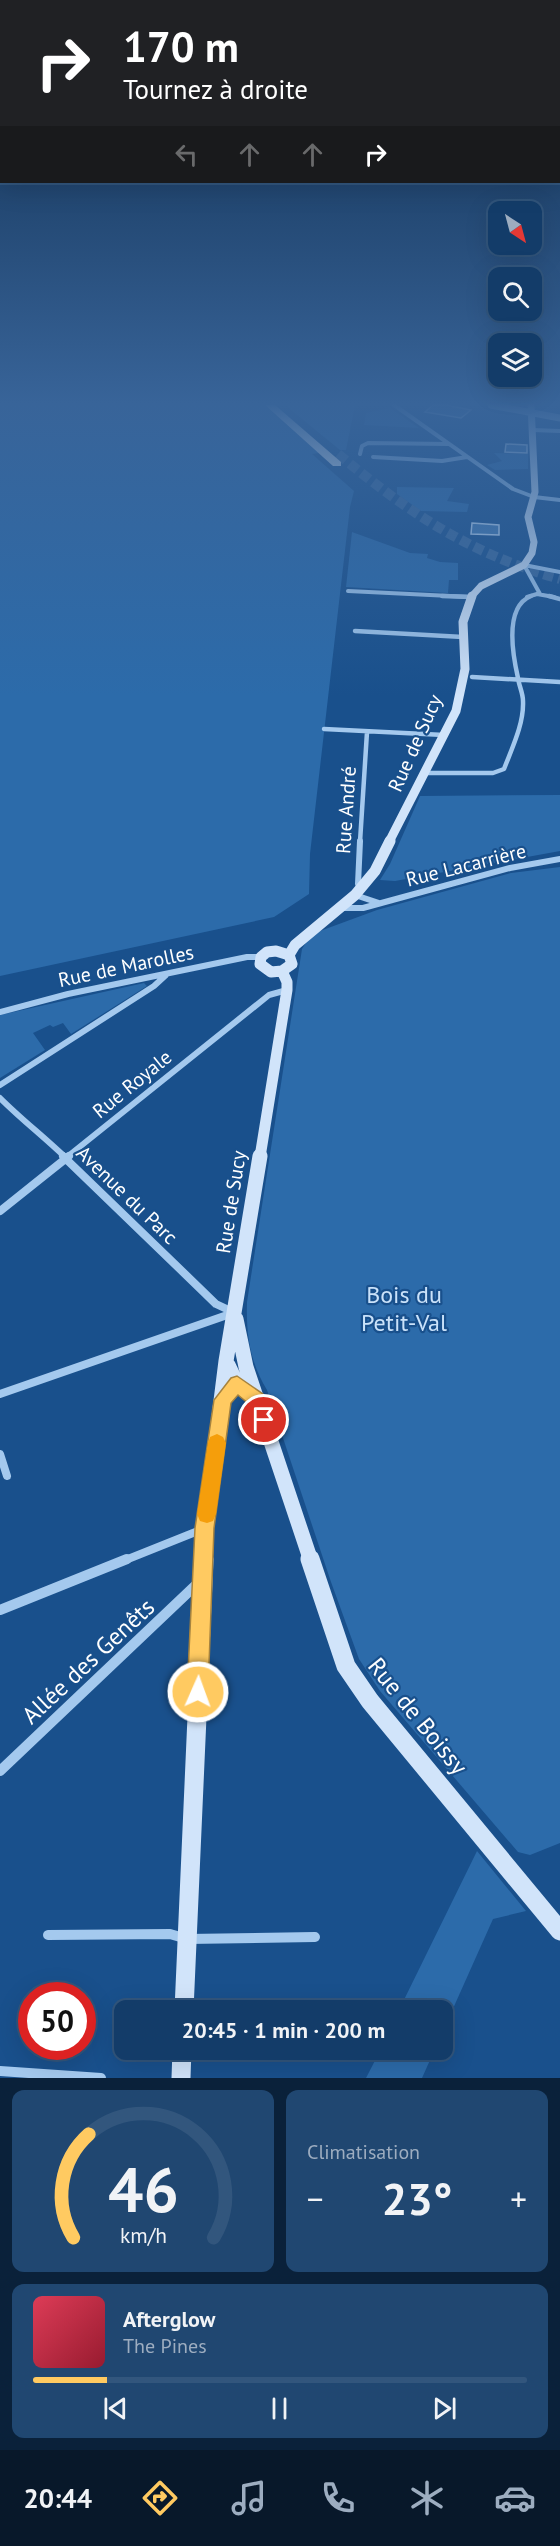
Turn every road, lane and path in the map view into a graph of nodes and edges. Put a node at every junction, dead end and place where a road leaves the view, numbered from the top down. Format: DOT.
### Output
graph roads {
  1 [pos="533,502"];
  2 [pos="524,565"];
  3 [pos="560,572"];
  4 [pos="348,591"];
  5 [pos="540,594"];
  6 [pos="471,597"];
  7 [pos="560,599"];
  8 [pos="355,631"];
  9 [pos="463,637"];
  10 [pos="472,677"];
  11 [pos="518,680"];
  12 [pos="560,682"];
  13 [pos="324,729"];
  14 [pos="367,732"];
  15 [pos="445,735"];
  16 [pos="426,773"];
  17 [pos="560,859"];
  18 [pos="359,891"];
  19 [pos="380,903"];
  20 [pos="339,908"];
  21 [pos="288,950"];
  22 [pos="261,957"];
  23 [pos="282,971"];
  24 [pos="166,974"];
  25 [pos="287,990"];
  26 [pos="0,1012"];
  27 [pos="0,1085"];
  28 [pos="0,1098"];
  29 [pos="65,1160"];
  30 [pos="0,1211"];
  31 [pos="234,1312"];
  32 [pos="226,1361"];
  33 [pos="246,1367"];
  34 [pos="237,1384"];
  35 [pos="0,1394"];
  36 [pos="223,1400"];
  37 [pos="257,1400"];
  38 [pos="0,1454"];
  39 [pos="7,1476"];
  40 [pos="205,1528"];
  41 [pos="202,1579"];
  42 [pos="0,1610"];
  43 [pos="0,1771"];
  44 [pos="560,1931"];
  45 [pos="48,1935"];
  46 [pos="315,1937"];
  47 [pos="187,1939"];
  48 [pos="184,2000"];
  49 [pos="182,2060"];
  50 [pos="0,2071"];
  51 [pos="101,2078"];
  52 [pos="181,2078"];
  1 -- 2 [label="main road"];
  2 -- 3 [label="street"];
  2 -- 5 [label="street"];
  2 -- 6 [label="main road"];
  4 -- 6 [label="street"];
  5 -- 7 [label="street"];
  5 -- 11 [label="street"];
  6 -- 9 [label="main road, Rue de Sucy"];
  8 -- 9 [label="street"];
  9 -- 15 [label="main road, Rue de Sucy"];
  10 -- 11 [label="street"];
  11 -- 12 [label="street"];
  11 -- 16 [label="street"];
  13 -- 14 [label="street"];
  14 -- 15 [label="street"];
  14 -- 18 [label="street, Rue André"];
  15 -- 16 [label="main road, Rue de Sucy"];
  16 -- 18 [label="main road, Rue de Sucy"];
  17 -- 19 [label="street, Rue Lacarrière"];
  18 -- 19 [label="street"];
  18 -- 20 [label="main road, Rue de Sucy"];
  19 -- 20 [label="street, Rue Lacarrière"];
  20 -- 21 [label="main road, Rue de Sucy"];
  21 -- 22 [label="main road"];
  21 -- 23 [label="main road"];
  22 -- 23 [label="main road"];
  22 -- 24 [label="street, Rue de Marolles"];
  23 -- 25 [label="main road, Rue de Sucy"];
  24 -- 26 [label="street, Rue de Marolles"];
  24 -- 27 [label="street"];
  25 -- 29 [label="street, Rue Royale"];
  25 -- 31 [label="main road, Rue de Sucy"];
  28 -- 29 [label="street, Avenue du Parc"];
  29 -- 30 [label="street, Rue Royale"];
  29 -- 31 [label="street, Avenue du Parc"];
  31 -- 32 [label="main road, Rue de Sucy"];
  31 -- 33 [label="main road, Rue de Boissy"];
  31 -- 35 [label="street"];
  32 -- 34 [label="main road"];
  32 -- 36 [label="main road, Rue de Sucy"];
  33 -- 34 [label="main road"];
  33 -- 37 [label="main road, Rue de Boissy"];
  34 -- 36 [label="main road"];
  34 -- 37 [label="main road"];
  36 -- 40 [label="main road, Rue de Sucy"];
  37 -- 44 [label="main road, Rue de Boissy"];
  38 -- 39 [label="street"];
  40 -- 41 [label="main road, Rue de Sucy"];
  40 -- 42 [label="street"];
  41 -- 43 [label="street, Allée des Genêts"];
  41 -- 47 [label="main road, Rue de Sucy"];
  45 -- 47 [label="street"];
  46 -- 47 [label="street"];
  47 -- 48 [label="main road, Rue de Sucy"];
  49 -- 52 [label="main road"];
  50 -- 51 [label="street"];
}
